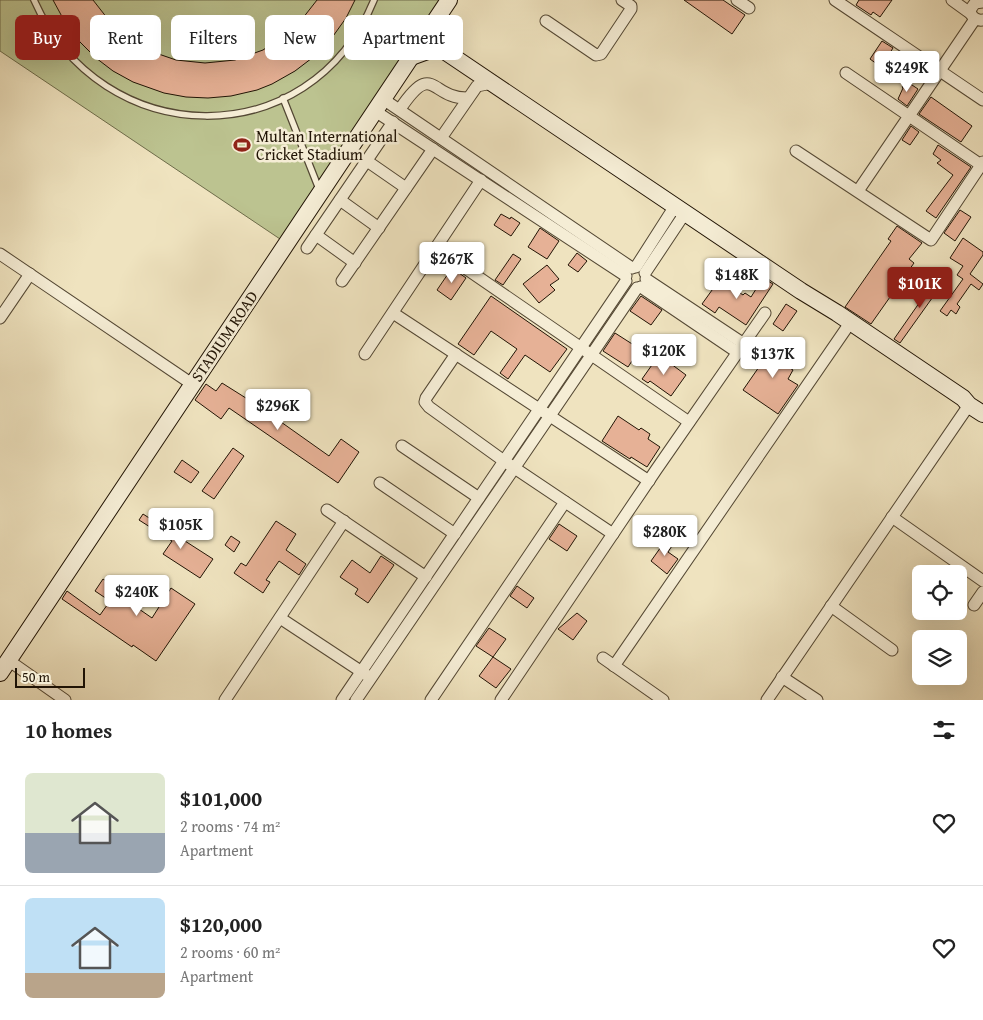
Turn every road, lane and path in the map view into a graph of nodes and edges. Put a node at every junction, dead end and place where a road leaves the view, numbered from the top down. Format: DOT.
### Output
graph roads {
  1 [pos="34,0"];
  2 [pos="374,0"];
  3 [pos="449,0"];
  4 [pos="622,0"];
  5 [pos="737,0"];
  6 [pos="835,0"];
  7 [pos="952,0"];
  8 [pos="749,8"];
  9 [pos="977,10"];
  10 [pos="439,15"];
  11 [pos="546,21"];
  12 [pos="408,60"];
  13 [pos="458,60"];
  14 [pos="940,71"];
  15 [pos="846,73"];
  16 [pos="492,83"];
  17 [pos="283,98"];
  18 [pos="468,98"];
  19 [pos="983,100"];
  20 [pos="379,105"];
  21 [pos="400,110"];
  22 [pos="910,116"];
  23 [pos="393,122"];
  24 [pos="441,138"];
  25 [pos="433,149"];
  26 [pos="796,151"];
  27 [pos="367,161"];
  28 [pos="982,163"];
  29 [pos="480,180"];
  30 [pos="406,188"];
  31 [pos="320,192"];
  32 [pos="858,192"];
  33 [pos="340,200"];
  34 [pos="680,209"];
  35 [pos="379,228"];
  36 [pos="316,236"];
  37 [pos="307,248"];
  38 [pos="436,248"];
  39 [pos="0,254"];
  40 [pos="355,263"];
  41 [pos="30,274"];
  42 [pos="636,277"];
  43 [pos="342,281"];
  44 [pos="392,312"];
  45 [pos="765,313"];
  46 [pos="0,318"];
  47 [pos="850,323"];
  48 [pos="581,348"];
  49 [pos="740,348"];
  50 [pos="365,354"];
  51 [pos="456,354"];
  52 [pos="592,354"];
  53 [pos="192,384"];
  54 [pos="539,409"];
  55 [pos="976,410"];
  56 [pos="550,415"];
  57 [pos="690,422"];
  58 [pos="402,446"];
  59 [pos="509,464"];
  60 [pos="649,481"];
  61 [pos="380,483"];
  62 [pos="479,498"];
  63 [pos="565,502"];
  64 [pos="327,510"];
  65 [pos="892,517"];
  66 [pos="344,522"];
  67 [pos="455,534"];
  68 [pos="613,534"];
  69 [pos="426,577"];
  70 [pos="983,581"];
  71 [pos="983,592"];
  72 [pos="974,605"];
  73 [pos="831,606"];
  74 [pos="280,618"];
  75 [pos="892,650"];
  76 [pos="603,658"];
  77 [pos="4,666"];
  78 [pos="614,666"];
  79 [pos="366,675"];
  80 [pos="782,677"];
  81 [pos="362,698"];
  82 [pos="657,698"];
  83 [pos="65,700"];
  84 [pos="225,700"];
  85 [pos="342,700"];
  86 [pos="431,700"];
  87 [pos="501,700"];
  88 [pos="767,700"];
  89 [pos="817,700"];
  1 -- 17 [label="lane"];
  2 -- 17 [label="lane"];
  3 -- 10 [label="main road, STADIUM ROAD"];
  4 -- 11 [label="street"];
  5 -- 8 [label="street"];
  6 -- 14 [label="street"];
  7 -- 9 [label="street"];
  9 -- 14 [label="street"];
  12 -- 20 [label="main road, STADIUM ROAD"];
  13 -- 16 [label="main road"];
  14 -- 19 [label="street"];
  14 -- 22 [label="street"];
  15 -- 22 [label="street"];
  16 -- 18 [label="street"];
  16 -- 34 [label="main road"];
  17 -- 31 [label="lane"];
  18 -- 21 [label="street"];
  18 -- 24 [label="street"];
  20 -- 21 [label="street"];
  20 -- 23 [label="street"];
  20 -- 31 [label="main road, STADIUM ROAD"];
  21 -- 24 [label="street"];
  22 -- 28 [label="street"];
  22 -- 32 [label="street"];
  23 -- 25 [label="street"];
  23 -- 27 [label="street"];
  24 -- 42 [label="street"];
  25 -- 29 [label="street"];
  25 -- 30 [label="street"];
  26 -- 32 [label="street"];
  27 -- 30 [label="street"];
  27 -- 33 [label="street"];
  28 -- 32 [label="street"];
  29 -- 38 [label="street"];
  29 -- 42 [label="street"];
  30 -- 35 [label="street"];
  31 -- 53 [label="main road, STADIUM ROAD"];
  33 -- 35 [label="street"];
  33 -- 36 [label="street"];
  34 -- 42 [label="street"];
  34 -- 47 [label="main road"];
  35 -- 40 [label="street"];
  36 -- 37 [label="street"];
  36 -- 40 [label="street"];
  38 -- 44 [label="street"];
  38 -- 48 [label="street"];
  39 -- 41 [label="street"];
  40 -- 43 [label="street"];
  41 -- 46 [label="street"];
  41 -- 53 [label="street"];
  42 -- 48 [label="street"];
  42 -- 49 [label="street"];
  42 -- 52 [label="street"];
  44 -- 50 [label="street"];
  44 -- 51 [label="street"];
  45 -- 49 [label="street"];
  47 -- 55 [label="main road"];
  47 -- 78 [label="street"];
  48 -- 52 [label="street"];
  48 -- 54 [label="street"];
  49 -- 57 [label="street"];
  51 -- 54 [label="street"];
  51 -- 59 [label="street"];
  52 -- 56 [label="street"];
  52 -- 57 [label="street"];
  53 -- 77 [label="main road, STADIUM ROAD"];
  54 -- 56 [label="street"];
  54 -- 59 [label="street"];
  55 -- 65 [label="street"];
  56 -- 59 [label="street"];
  56 -- 60 [label="street"];
  57 -- 60 [label="street"];
  58 -- 62 [label="street"];
  59 -- 62 [label="street"];
  59 -- 63 [label="street"];
  59 -- 79 [label="street"];
  60 -- 68 [label="street"];
  61 -- 67 [label="street"];
  62 -- 67 [label="street"];
  63 -- 68 [label="street"];
  63 -- 86 [label="street"];
  64 -- 66 [label="street"];
  65 -- 70 [label="street"];
  65 -- 73 [label="street"];
  66 -- 69 [label="street"];
  66 -- 74 [label="street"];
  67 -- 69 [label="street"];
  68 -- 87 [label="street"];
  69 -- 79 [label="street"];
  71 -- 72 [label="street"];
  73 -- 75 [label="street"];
  73 -- 80 [label="street"];
  74 -- 79 [label="street"];
  74 -- 84 [label="street"];
  76 -- 78 [label="street"];
  77 -- 83 [label="street"];
  78 -- 82 [label="street"];
  79 -- 81 [label="street"];
  79 -- 85 [label="street"];
  80 -- 88 [label="street"];
  80 -- 89 [label="street"];
}
